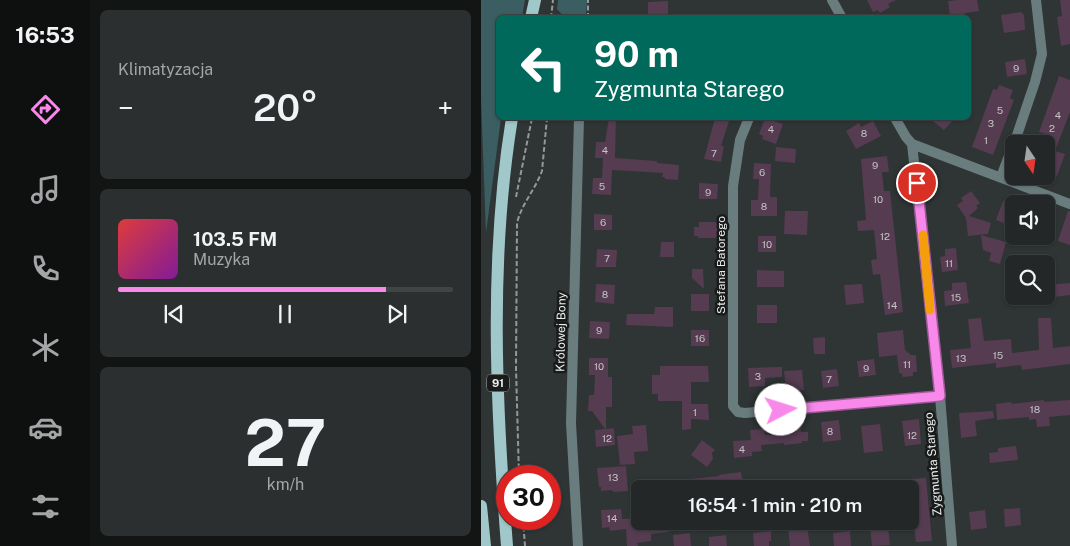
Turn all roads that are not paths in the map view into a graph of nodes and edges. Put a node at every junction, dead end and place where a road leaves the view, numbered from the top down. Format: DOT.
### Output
graph roads {
  1 [pos="535,0"];
  2 [pos="832,0"];
  3 [pos="1036,0"];
  4 [pos="532,15"];
  5 [pos="840,15"];
  6 [pos="512,120"];
  7 [pos="579,120"];
  8 [pos="748,120"];
  9 [pos="896,120"];
  10 [pos="1017,135"];
  11 [pos="913,144"];
  12 [pos="1005,167"];
  13 [pos="1001,177"];
  14 [pos="1070,204"];
  15 [pos="940,396"];
  16 [pos="481,506"];
  17 [pos="485,546"];
  18 [pos="507,546"];
  19 [pos="578,546"];
  20 [pos="952,546"];
  1 -- 4 [label="main road"];
  2 -- 5 [label="street"];
  3 -- 10 [label="street"];
  6 -- 18 [label="main road, 91"];
  7 -- 19 [label="street, Królowej Bony"];
  8 -- 15 [label="street, Stefana Batorego"];
  9 -- 11 [label="street"];
  11 -- 13 [label="street"];
  11 -- 15 [label="street, Zygmunta Starego"];
  12 -- 13 [label="street"];
  13 -- 14 [label="street"];
  15 -- 20 [label="street, Zygmunta Starego"];
  16 -- 17 [label="main road"];
}
